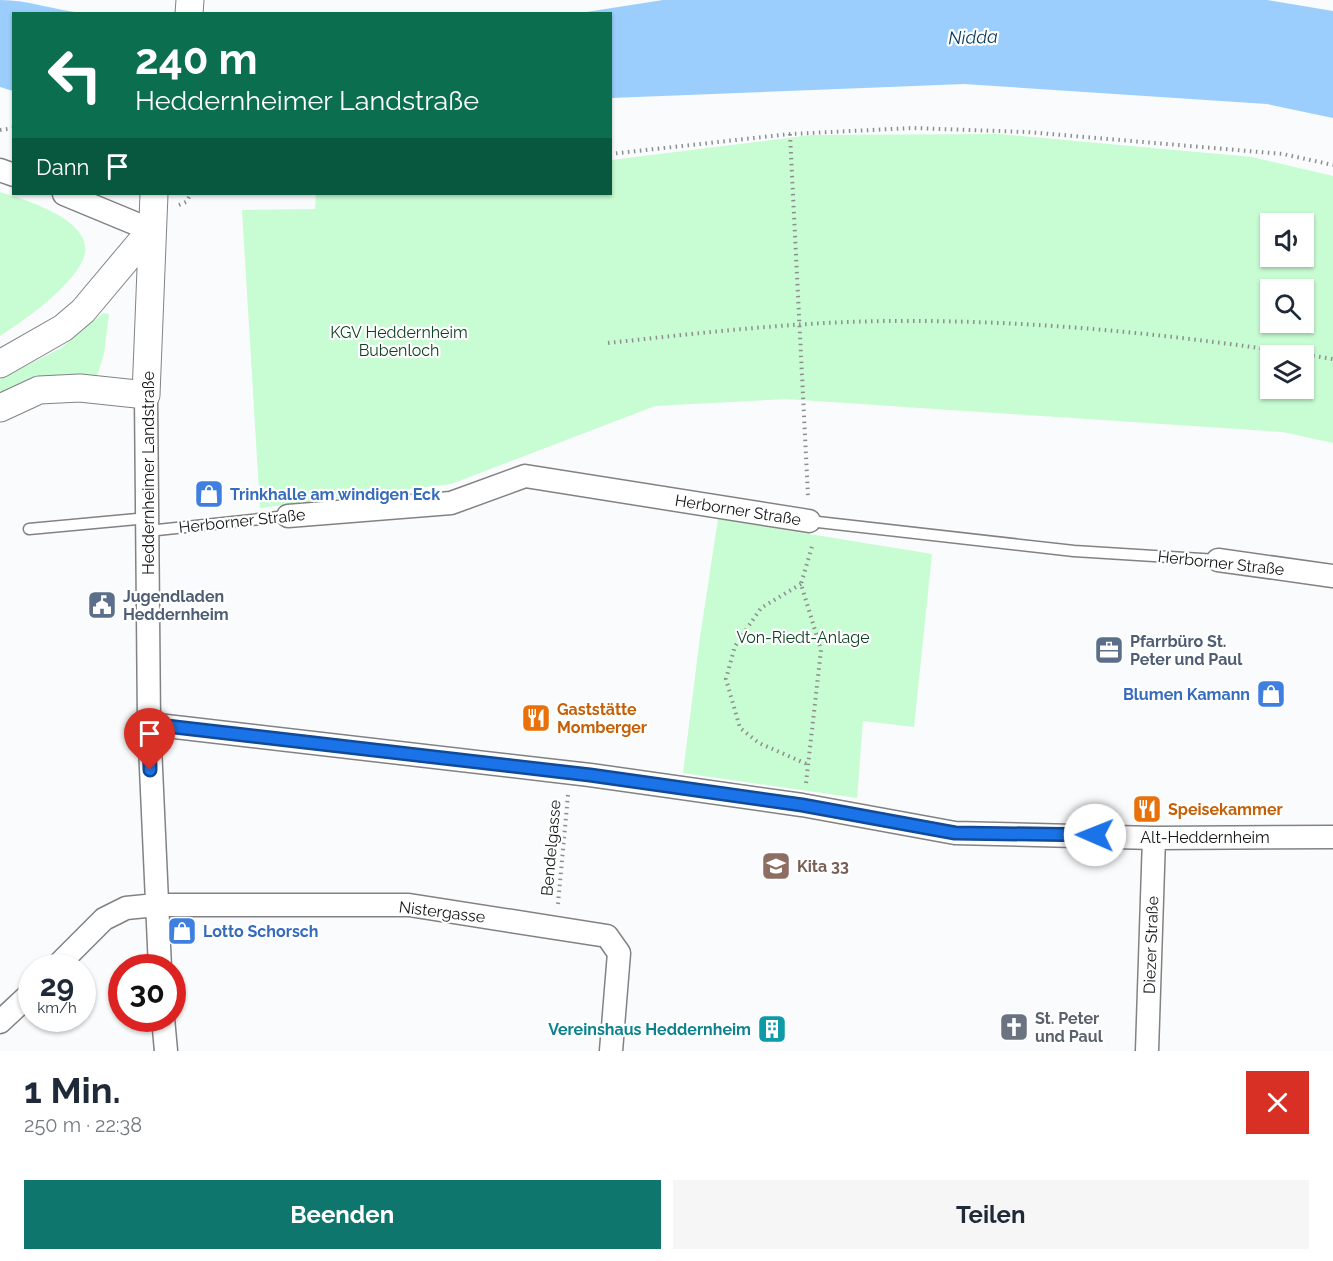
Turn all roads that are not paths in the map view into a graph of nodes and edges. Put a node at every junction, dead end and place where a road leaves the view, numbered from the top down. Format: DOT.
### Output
graph roads {
  1 [pos="66,195"];
  2 [pos="154,195"];
  3 [pos="151,230"];
  4 [pos="0,364"];
  5 [pos="146,395"];
  6 [pos="0,408"];
  7 [pos="288,516"];
  8 [pos="809,521"];
  9 [pos="148,524"];
  10 [pos="29,529"];
  11 [pos="1218,560"];
  12 [pos="1333,576"];
  13 [pos="149,724"];
  14 [pos="1333,837"];
  15 [pos="1154,838"];
  16 [pos="156,905"];
  17 [pos="69,954"];
  18 [pos="159,954"];
  19 [pos="18,1005"];
  20 [pos="0,1022"];
  21 [pos="164,1032"];
  22 [pos="166,1051"];
  23 [pos="611,1051"];
  24 [pos="1147,1051"];
  1 -- 3 [label="street"];
  2 -- 3 [label="street, Heddernheimer Landstraße"];
  3 -- 4 [label="street"];
  3 -- 5 [label="street, Heddernheimer Landstraße"];
  5 -- 6 [label="street"];
  5 -- 9 [label="street, Heddernheimer Landstraße"];
  7 -- 8 [label="street, Herborner Straße"];
  7 -- 9 [label="lane, Herborner Straße"];
  8 -- 11 [label="lane, Herborner Straße"];
  9 -- 10 [label="lane, Herborner Straße"];
  9 -- 13 [label="street, Heddernheimer Landstraße"];
  11 -- 12 [label="street, Herborner Straße"];
  13 -- 15 [label="street, Alt-Heddernheim"];
  13 -- 16 [label="street, Heddernheimer Landstraße"];
  14 -- 15 [label="street, Alt-Heddernheim"];
  15 -- 24 [label="street, Diezer Straße"];
  16 -- 17 [label="street, Nistergasse"];
  16 -- 18 [label="street, Heddernheimer Landstraße"];
  16 -- 23 [label="street, Nistergasse"];
  19 -- 20 [label="street"];
  21 -- 22 [label="street"];
}
